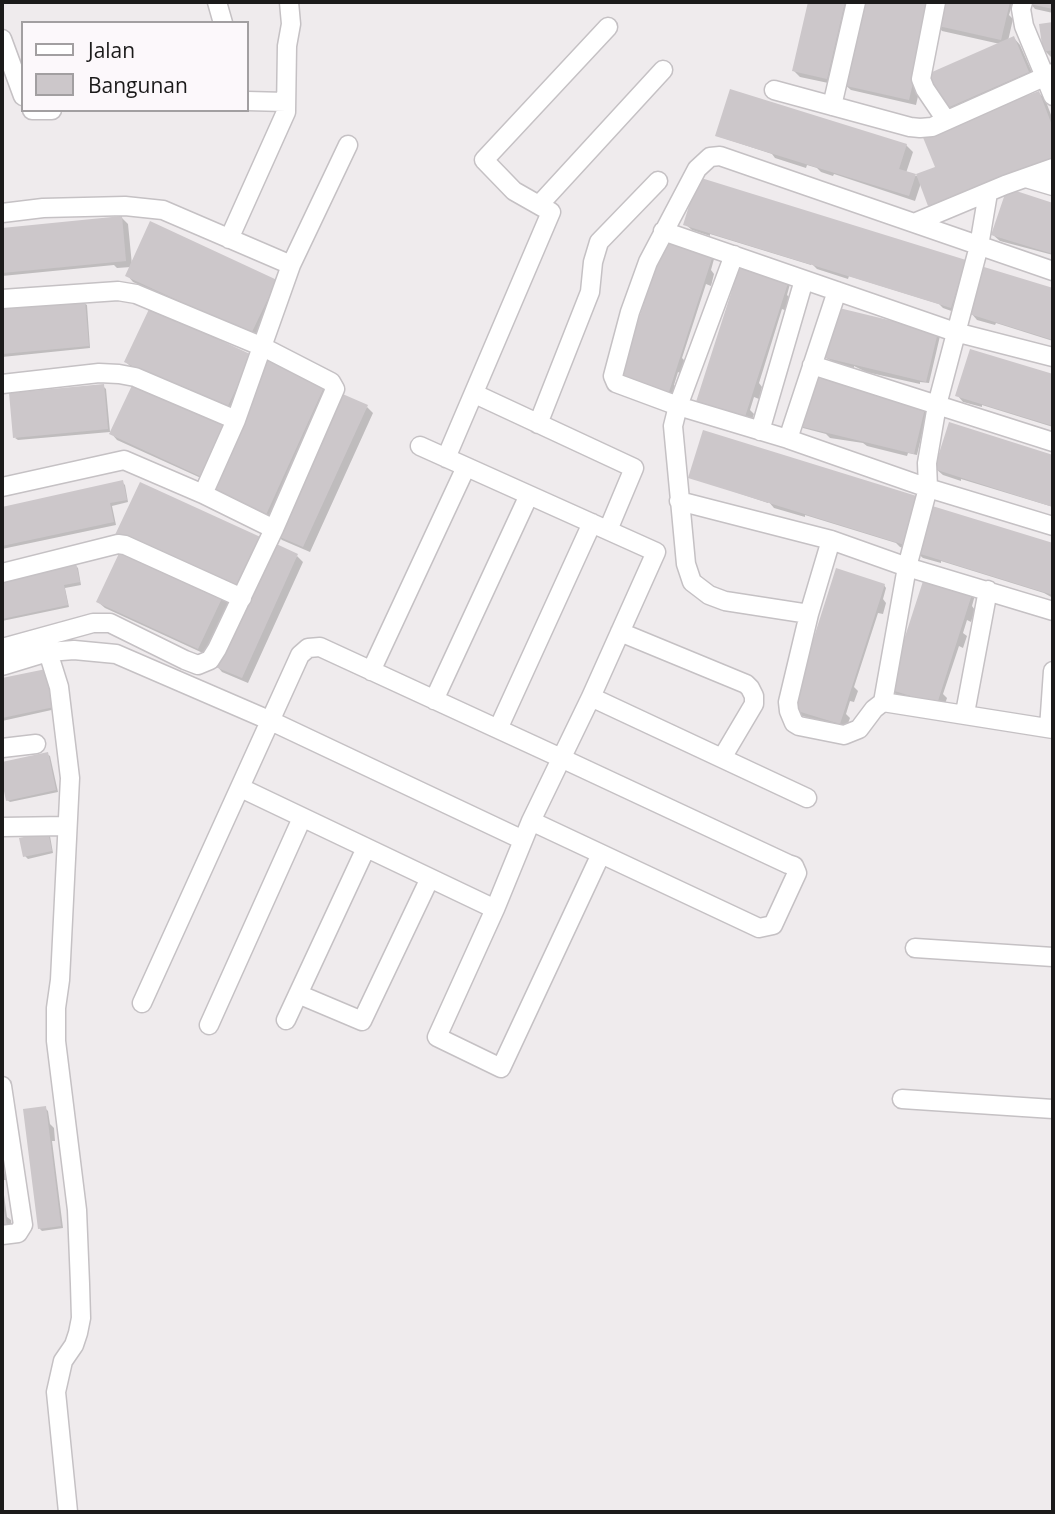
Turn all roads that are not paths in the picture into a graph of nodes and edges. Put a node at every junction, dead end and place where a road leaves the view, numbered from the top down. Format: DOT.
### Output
graph roads {
  1 [pos="217,2"];
  2 [pos="289,2"];
  3 [pos="856,2"];
  4 [pos="936,2"];
  5 [pos="1023,2"];
  6 [pos="222,21"];
  7 [pos="608,27"];
  8 [pos="2,39"];
  9 [pos="663,70"];
  10 [pos="1050,74"];
  11 [pos="774,90"];
  12 [pos="21,91"];
  13 [pos="1053,96"];
  14 [pos="248,101"];
  15 [pos="286,102"];
  16 [pos="832,106"];
  17 [pos="946,120"];
  18 [pos="348,145"];
  19 [pos="1053,168"];
  20 [pos="1026,178"];
  21 [pos="658,181"];
  22 [pos="1053,187"];
  23 [pos="988,192"];
  24 [pos="538,205"];
  25 [pos="2,213"];
  26 [pos="914,223"];
  27 [pos="663,232"];
  28 [pos="229,239"];
  29 [pos="979,246"];
  30 [pos="734,255"];
  31 [pos="291,265"];
  32 [pos="1053,271"];
  33 [pos="804,280"];
  34 [pos="837,291"];
  35 [pos="2,299"];
  36 [pos="955,332"];
  37 [pos="263,347"];
  38 [pos="1053,357"];
  39 [pos="812,365"];
  40 [pos="2,384"];
  41 [pos="474,394"];
  42 [pos="937,405"];
  43 [pos="678,406"];
  44 [pos="236,421"];
  45 [pos="538,424"];
  46 [pos="760,431"];
  47 [pos="788,439"];
  48 [pos="1053,442"];
  49 [pos="420,446"];
  50 [pos="446,458"];
  51 [pos="466,467"];
  52 [pos="2,485"];
  53 [pos="928,488"];
  54 [pos="203,494"];
  55 [pos="529,495"];
  56 [pos="679,501"];
  57 [pos="1053,526"];
  58 [pos="600,527"];
  59 [pos="274,529"];
  60 [pos="831,540"];
  61 [pos="906,567"];
  62 [pos="2,573"];
  63 [pos="988,590"];
  64 [pos="242,598"];
  65 [pos="1053,611"];
  66 [pos="810,614"];
  67 [pos="620,632"];
  68 [pos="2,648"];
  69 [pos="48,652"];
  70 [pos="2,666"];
  71 [pos="371,671"];
  72 [pos="1053,671"];
  73 [pos="590,697"];
  74 [pos="434,699"];
  75 [pos="883,702"];
  76 [pos="965,713"];
  77 [pos="271,721"];
  78 [pos="1051,728"];
  79 [pos="498,729"];
  80 [pos="36,744"];
  81 [pos="2,748"];
  82 [pos="561,758"];
  83 [pos="722,758"];
  84 [pos="240,788"];
  85 [pos="807,798"];
  86 [pos="302,818"];
  87 [pos="531,821"];
  88 [pos="2,827"];
  89 [pos="68,827"];
  90 [pos="523,840"];
  91 [pos="366,848"];
  92 [pos="601,854"];
  93 [pos="430,878"];
  94 [pos="495,909"];
  95 [pos="915,948"];
  96 [pos="1053,957"];
  97 [pos="298,995"];
  98 [pos="142,1003"];
  99 [pos="286,1020"];
  100 [pos="209,1025"];
  101 [pos="2,1086"];
  102 [pos="902,1099"];
  103 [pos="1053,1110"];
  104 [pos="2,1235"];
  105 [pos="68,1512"];
  1 -- 6 [label="street"];
  2 -- 15 [label="street"];
  3 -- 16 [label="street"];
  4 -- 17 [label="street"];
  5 -- 10 [label="street"];
  7 -- 24 [label="street"];
  8 -- 12 [label="street"];
  9 -- 24 [label="street"];
  10 -- 13 [label="street"];
  10 -- 17 [label="street"];
  11 -- 16 [label="street"];
  14 -- 15 [label="street"];
  15 -- 28 [label="street"];
  16 -- 17 [label="street"];
  18 -- 31 [label="street"];
  19 -- 20 [label="street"];
  20 -- 22 [label="street"];
  20 -- 23 [label="street"];
  21 -- 45 [label="street"];
  23 -- 26 [label="street"];
  23 -- 29 [label="street"];
  24 -- 41 [label="street"];
  25 -- 28 [label="street"];
  26 -- 27 [label="street"];
  26 -- 29 [label="street"];
  27 -- 30 [label="street"];
  27 -- 43 [label="street"];
  28 -- 31 [label="street"];
  29 -- 32 [label="street"];
  29 -- 36 [label="street"];
  30 -- 33 [label="street"];
  30 -- 43 [label="street"];
  31 -- 37 [label="street"];
  33 -- 34 [label="street"];
  33 -- 46 [label="street"];
  34 -- 36 [label="street"];
  34 -- 39 [label="street"];
  35 -- 37 [label="street"];
  36 -- 38 [label="street"];
  36 -- 42 [label="street"];
  37 -- 44 [label="street"];
  37 -- 59 [label="street"];
  39 -- 42 [label="street"];
  39 -- 47 [label="street"];
  40 -- 44 [label="street"];
  41 -- 45 [label="street"];
  41 -- 50 [label="street"];
  42 -- 48 [label="street"];
  42 -- 53 [label="street"];
  43 -- 46 [label="street"];
  43 -- 56 [label="street"];
  44 -- 54 [label="street"];
  45 -- 58 [label="street"];
  46 -- 47 [label="street"];
  47 -- 53 [label="street"];
  49 -- 50 [label="street"];
  50 -- 51 [label="street"];
  51 -- 55 [label="street"];
  51 -- 71 [label="street"];
  52 -- 54 [label="street"];
  53 -- 57 [label="street"];
  53 -- 61 [label="street"];
  54 -- 59 [label="street"];
  55 -- 58 [label="street"];
  55 -- 74 [label="street"];
  56 -- 60 [label="street"];
  56 -- 66 [label="street"];
  58 -- 67 [label="street"];
  58 -- 79 [label="street"];
  59 -- 64 [label="street"];
  60 -- 61 [label="street"];
  60 -- 66 [label="street"];
  61 -- 63 [label="street"];
  61 -- 75 [label="street"];
  62 -- 64 [label="street"];
  63 -- 65 [label="street"];
  63 -- 76 [label="street"];
  64 -- 68 [label="street"];
  66 -- 75 [label="street"];
  67 -- 73 [label="street"];
  67 -- 83 [label="street"];
  69 -- 70 [label="street"];
  69 -- 77 [label="street"];
  69 -- 89 [label="street"];
  71 -- 74 [label="street"];
  71 -- 77 [label="street"];
  72 -- 78 [label="street"];
  73 -- 82 [label="street"];
  73 -- 83 [label="street"];
  74 -- 79 [label="street"];
  75 -- 76 [label="street"];
  76 -- 78 [label="street"];
  77 -- 84 [label="street"];
  77 -- 90 [label="street"];
  79 -- 82 [label="street"];
  80 -- 81 [label="street"];
  82 -- 87 [label="street"];
  82 -- 92 [label="street"];
  83 -- 85 [label="street"];
  84 -- 86 [label="street"];
  84 -- 98 [label="street"];
  86 -- 91 [label="street"];
  86 -- 100 [label="street"];
  87 -- 90 [label="street"];
  87 -- 92 [label="street"];
  88 -- 89 [label="street"];
  89 -- 105 [label="street"];
  90 -- 94 [label="street"];
  91 -- 93 [label="street"];
  91 -- 97 [label="street"];
  92 -- 94 [label="street"];
  93 -- 94 [label="street"];
  93 -- 97 [label="street"];
  95 -- 96 [label="street"];
  97 -- 99 [label="street"];
  101 -- 104 [label="street"];
  102 -- 103 [label="street"];
}
